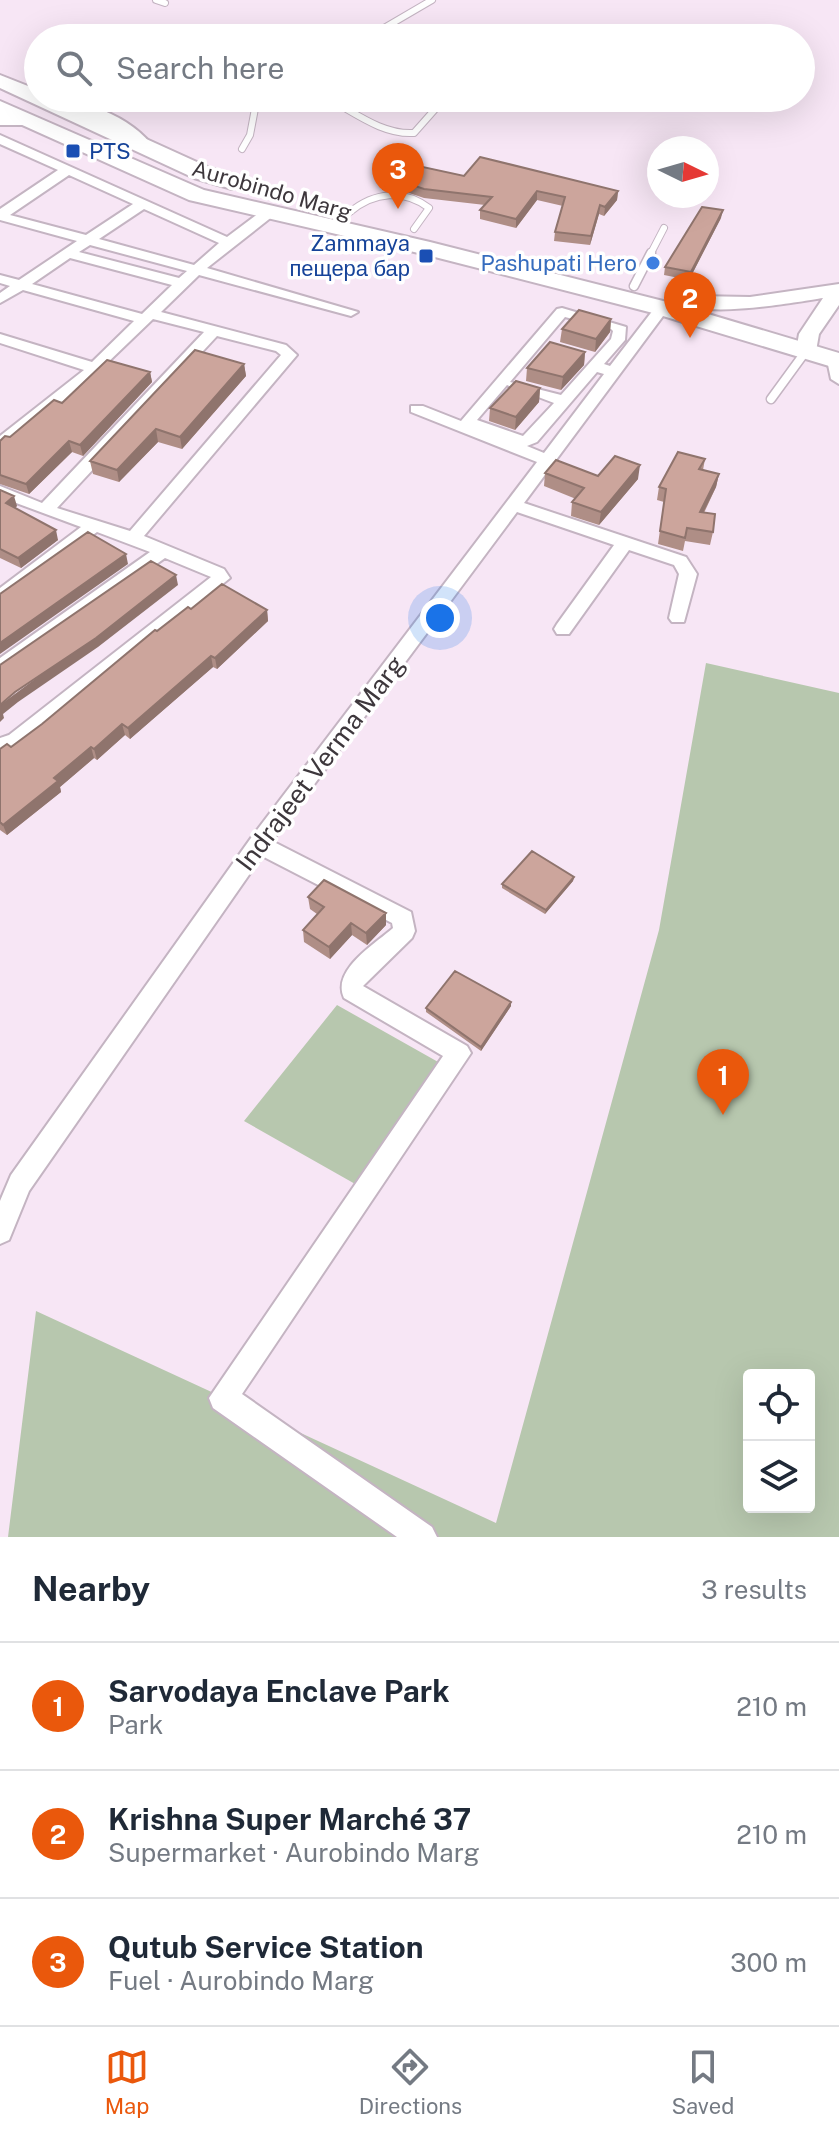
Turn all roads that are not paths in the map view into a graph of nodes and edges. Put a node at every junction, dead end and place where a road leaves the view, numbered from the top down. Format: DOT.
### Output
graph roads {
  1 [pos="156,0"];
  2 [pos="432,0"];
  3 [pos="165,3"];
  4 [pos="391,24"];
  5 [pos="0,81"];
  6 [pos="24,91"];
  7 [pos="0,107"];
  8 [pos="70,112"];
  9 [pos="254,112"];
  10 [pos="354,112"];
  11 [pos="433,112"];
  12 [pos="0,120"];
  13 [pos="25,120"];
  14 [pos="0,139"];
  15 [pos="242,149"];
  16 [pos="67,170"];
  17 [pos="142,204"];
  18 [pos="268,213"];
  19 [pos="0,215"];
  20 [pos="664,228"];
  21 [pos="86,239"];
  22 [pos="228,242"];
  23 [pos="67,253"];
  24 [pos="197,270"];
  25 [pos="0,279"];
  26 [pos="182,283"];
  27 [pos="20,286"];
  28 [pos="634,286"];
  29 [pos="839,290"];
  30 [pos="0,299"];
  31 [pos="695,302"];
  32 [pos="662,308"];
  33 [pos="351,312"];
  34 [pos="146,316"];
  35 [pos="213,331"];
  36 [pos="0,338"];
  37 [pos="829,348"];
  38 [pos="598,364"];
  39 [pos="94,368"];
  40 [pos="500,381"];
  41 [pos="771,399"];
  42 [pos="564,401"];
  43 [pos="417,409"];
  44 [pos="0,444"];
  45 [pos="548,460"];
  46 [pos="0,491"];
  47 [pos="513,505"];
  48 [pos="45,510"];
  49 [pos="94,526"];
  50 [pos="133,538"];
  51 [pos="625,543"];
  52 [pos="164,550"];
  53 [pos="0,597"];
  54 [pos="678,618"];
  55 [pos="563,629"];
  56 [pos="0,667"];
  57 [pos="0,745"];
  58 [pos="258,844"];
  59 [pos="0,1231"];
  60 [pos="422,1537"];
  1 -- 3 [label="lane"];
  2 -- 4 [label="lane"];
  5 -- 6 [label="highway, Aurobindo Marg"];
  7 -- 13 [label="highway, Aurobindo Marg"];
  8 -- 28 [label="highway, Aurobindo Marg"];
  9 -- 15 [label="lane"];
  10 -- 11 [label="lane"];
  12 -- 13 [label="main road"];
  13 -- 18 [label="highway, Aurobindo Marg"];
  14 -- 16 [label="street"];
  16 -- 17 [label="street"];
  16 -- 19 [label="street"];
  17 -- 21 [label="street"];
  17 -- 22 [label="street"];
  18 -- 22 [label="street"];
  18 -- 32 [label="highway, Aurobindo Marg"];
  19 -- 21 [label="street"];
  20 -- 28 [label="lane"];
  21 -- 23 [label="street"];
  21 -- 24 [label="street"];
  22 -- 24 [label="street"];
  23 -- 26 [label="street"];
  23 -- 27 [label="street"];
  24 -- 26 [label="street"];
  24 -- 33 [label="street"];
  25 -- 27 [label="street"];
  26 -- 34 [label="street"];
  27 -- 30 [label="street"];
  27 -- 34 [label="street"];
  28 -- 31 [label="highway, Aurobindo Marg"];
  29 -- 31 [label="main road"];
  29 -- 37 [label="main road"];
  31 -- 37 [label="highway, Aurobindo Marg"];
  32 -- 37 [label="highway, Aurobindo Marg"];
  32 -- 38 [label="street, Indrajeet Verma Marg"];
  34 -- 35 [label="street"];
  34 -- 39 [label="street"];
  35 -- 48 [label="street"];
  35 -- 50 [label="street"];
  36 -- 39 [label="street"];
  37 -- 41 [label="lane"];
  38 -- 40 [label="street"];
  38 -- 42 [label="street"];
  38 -- 45 [label="street, Indrajeet Verma Marg"];
  39 -- 44 [label="street"];
  40 -- 42 [label="street"];
  40 -- 42 [label="street"];
  43 -- 45 [label="street"];
  45 -- 47 [label="street, Indrajeet Verma Marg"];
  46 -- 48 [label="street"];
  47 -- 51 [label="street"];
  47 -- 58 [label="street, Indrajeet Verma Marg"];
  48 -- 49 [label="street"];
  49 -- 50 [label="street"];
  49 -- 53 [label="street"];
  50 -- 52 [label="street"];
  51 -- 54 [label="street"];
  51 -- 55 [label="street"];
  52 -- 56 [label="street"];
  52 -- 57 [label="street"];
  58 -- 59 [label="street, Indrajeet Verma Marg"];
  58 -- 60 [label="street"];
}
